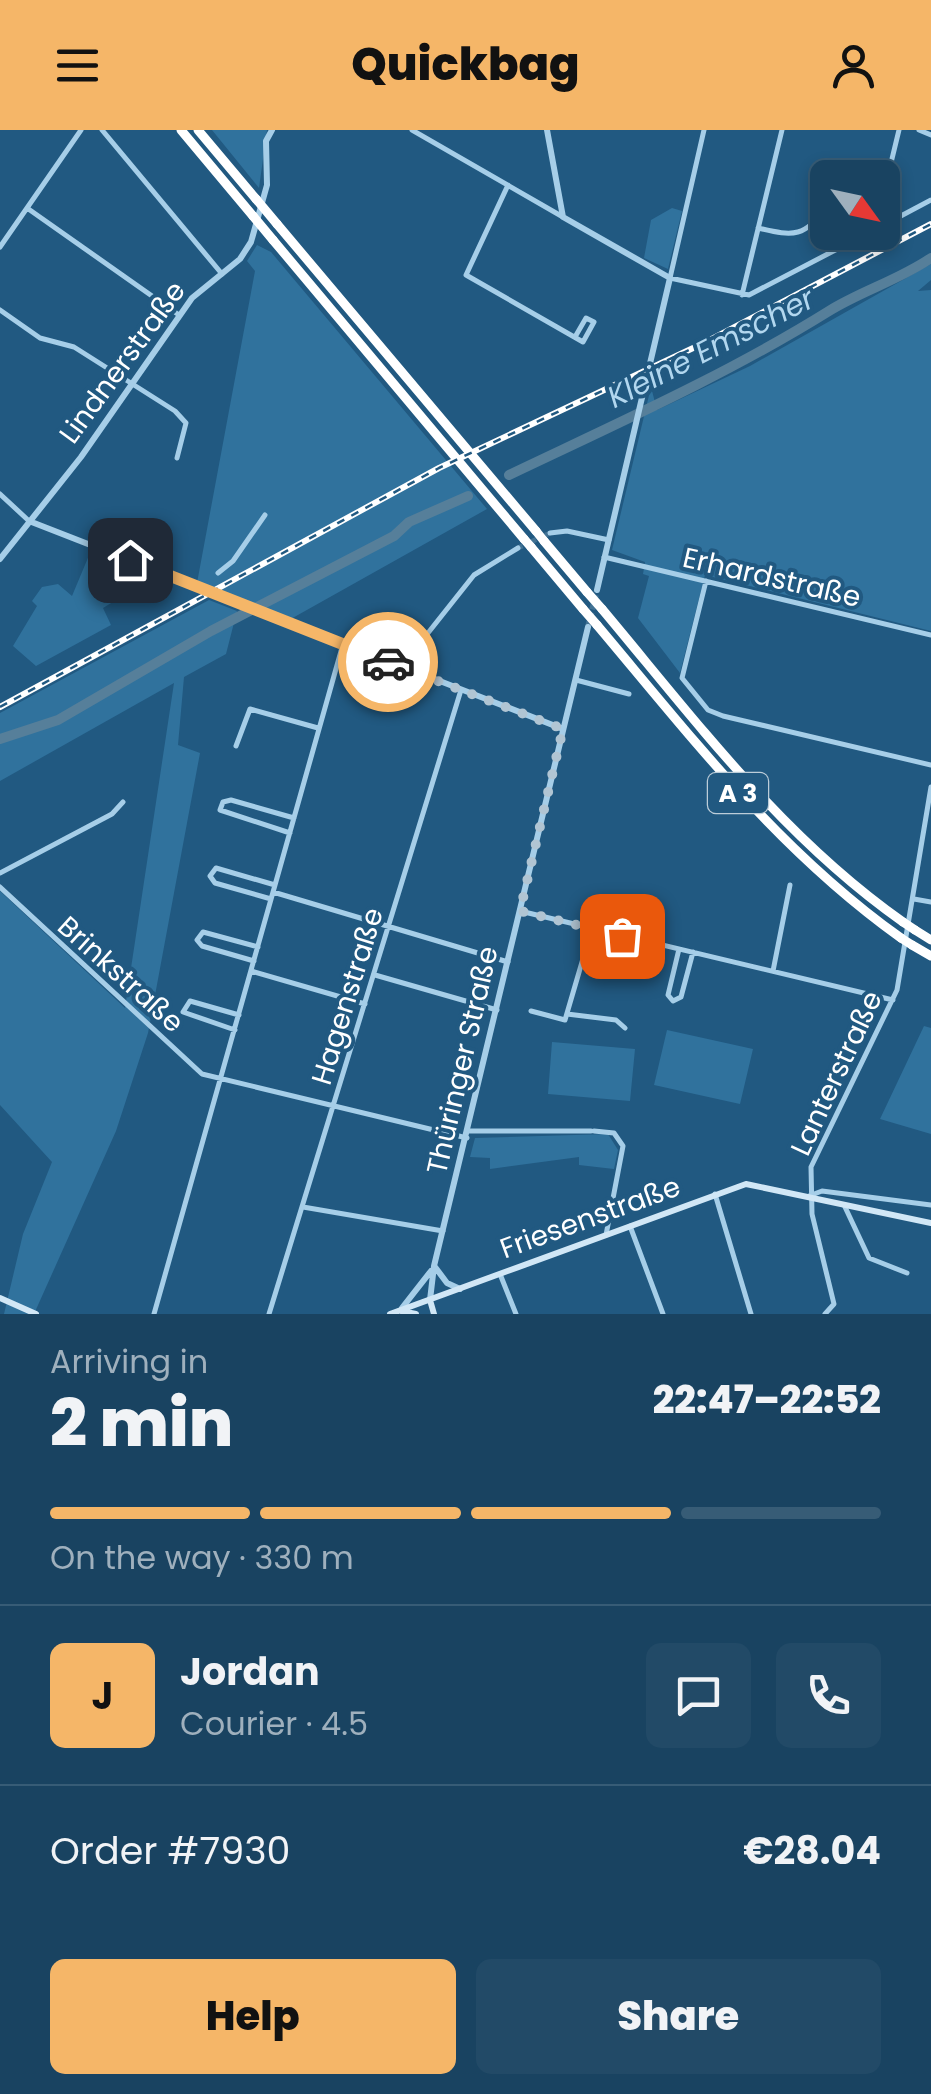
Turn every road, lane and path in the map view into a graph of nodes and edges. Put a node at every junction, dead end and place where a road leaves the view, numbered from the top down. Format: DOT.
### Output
graph roads {
  1 [pos="81,130"];
  2 [pos="102,130"];
  3 [pos="181,130"];
  4 [pos="198,130"];
  5 [pos="272,130"];
  6 [pos="412,130"];
  7 [pos="547,130"];
  8 [pos="704,130"];
  9 [pos="782,130"];
  10 [pos="898,130"];
  11 [pos="919,130"];
  12 [pos="931,136"];
  13 [pos="892,160"];
  14 [pos="508,186"];
  15 [pos="931,200"];
  16 [pos="26,208"];
  17 [pos="900,216"];
  18 [pos="563,217"];
  19 [pos="810,226"];
  20 [pos="758,228"];
  21 [pos="0,247"];
  22 [pos="836,250"];
  23 [pos="222,274"];
  24 [pos="670,278"];
  25 [pos="742,294"];
  26 [pos="0,310"];
  27 [pos="180,314"];
  28 [pos="575,337"];
  29 [pos="130,386"];
  30 [pos="178,458"];
  31 [pos="0,494"];
  32 [pos="265,514"];
  33 [pos="30,521"];
  34 [pos="547,537"];
  35 [pos="608,540"];
  36 [pos="525,545"];
  37 [pos="604,557"];
  38 [pos="0,559"];
  39 [pos="218,573"];
  40 [pos="706,581"];
  41 [pos="592,591"];
  42 [pos="593,626"];
  43 [pos="931,635"];
  44 [pos="343,644"];
  45 [pos="401,667"];
  46 [pos="576,680"];
  47 [pos="461,690"];
  48 [pos="629,694"];
  49 [pos="318,728"];
  50 [pos="563,729"];
  51 [pos="236,746"];
  52 [pos="931,764"];
  53 [pos="931,787"];
  54 [pos="123,802"];
  55 [pos="930,804"];
  56 [pos="294,818"];
  57 [pos="290,833"];
  58 [pos="0,873"];
  59 [pos="790,885"];
  60 [pos="0,887"];
  61 [pos="273,892"];
  62 [pos="914,898"];
  63 [pos="931,902"];
  64 [pos="520,911"];
  65 [pos="390,926"];
  66 [pos="592,928"];
  67 [pos="931,940"];
  68 [pos="258,947"];
  69 [pos="678,948"];
  70 [pos="692,952"];
  71 [pos="931,956"];
  72 [pos="254,961"];
  73 [pos="508,962"];
  74 [pos="251,971"];
  75 [pos="772,971"];
  76 [pos="374,974"];
  77 [pos="893,1000"];
  78 [pos="365,1004"];
  79 [pos="497,1010"];
  80 [pos="531,1011"];
  81 [pos="239,1015"];
  82 [pos="566,1017"];
  83 [pos="625,1028"];
  84 [pos="235,1030"];
  85 [pos="221,1080"];
  86 [pos="334,1108"];
  87 [pos="468,1134"];
  88 [pos="715,1194"];
  89 [pos="809,1196"];
  90 [pos="931,1204"];
  91 [pos="303,1207"];
  92 [pos="845,1207"];
  93 [pos="931,1223"];
  94 [pos="630,1226"];
  95 [pos="442,1231"];
  96 [pos="606,1235"];
  97 [pos="434,1266"];
  98 [pos="907,1272"];
  99 [pos="500,1274"];
  100 [pos="460,1289"];
  101 [pos="0,1298"];
  102 [pos="430,1300"];
  103 [pos="400,1311"];
  104 [pos="827,1313"];
  105 [pos="36,1314"];
  106 [pos="154,1314"];
  107 [pos="269,1314"];
  108 [pos="390,1314"];
  109 [pos="416,1314"];
  110 [pos="434,1314"];
  111 [pos="516,1314"];
  112 [pos="663,1314"];
  113 [pos="751,1314"];
  1 -- 16 [label="street"];
  2 -- 23 [label="street"];
  3 -- 36 [label="highway, A 3, bridge"];
  4 -- 34 [label="highway, A 3, bridge"];
  5 -- 23 [label="street, Lindnerstraße"];
  6 -- 14 [label="street"];
  7 -- 18 [label="street"];
  8 -- 24 [label="street"];
  9 -- 20 [label="street"];
  10 -- 13 [label="street"];
  11 -- 12 [label="street"];
  14 -- 18 [label="street"];
  14 -- 28 [label="street"];
  15 -- 17 [label="street"];
  16 -- 21 [label="street"];
  16 -- 27 [label="street"];
  18 -- 24 [label="street"];
  19 -- 20 [label="street"];
  20 -- 25 [label="street"];
  22 -- 25 [label="street"];
  23 -- 27 [label="street, Lindnerstraße"];
  24 -- 25 [label="street"];
  24 -- 35 [label="street"];
  26 -- 29 [label="street"];
  27 -- 29 [label="street, Lindnerstraße"];
  28 -- 28 [label="street"];
  29 -- 30 [label="street"];
  29 -- 33 [label="street, Lindnerstraße"];
  31 -- 33 [label="street"];
  32 -- 39 [label="street"];
  33 -- 38 [label="street, Lindnerstraße"];
  33 -- 44 [label="street"];
  34 -- 35 [label="street"];
  34 -- 41 [label="highway, A 3"];
  35 -- 37 [label="street"];
  36 -- 42 [label="highway, A 3, bridge"];
  36 -- 45 [label="street"];
  37 -- 40 [label="street, Erhardstraße"];
  37 -- 41 [label="street"];
  40 -- 43 [label="street, Erhardstraße"];
  40 -- 52 [label="street"];
  41 -- 67 [label="highway, A 3, bridge"];
  42 -- 46 [label="street, Thüringer Straße"];
  42 -- 71 [label="highway, A 3, bridge"];
  44 -- 45 [label="street"];
  44 -- 49 [label="street"];
  45 -- 47 [label="street"];
  46 -- 48 [label="street"];
  46 -- 50 [label="street, Thüringer Straße"];
  47 -- 50 [label="street"];
  47 -- 65 [label="street, Hagenstraße"];
  49 -- 51 [label="street"];
  49 -- 56 [label="street"];
  50 -- 64 [label="street, Thüringer Straße"];
  53 -- 55 [label="street, Lanterstraße"];
  54 -- 58 [label="street"];
  55 -- 62 [label="street, Lanterstraße"];
  56 -- 57 [label="street"];
  56 -- 57 [label="street"];
  57 -- 61 [label="street"];
  59 -- 75 [label="street"];
  60 -- 85 [label="street, Brinkstraße"];
  61 -- 61 [label="street"];
  61 -- 65 [label="street"];
  61 -- 68 [label="street"];
  62 -- 63 [label="street"];
  62 -- 77 [label="street, Lanterstraße"];
  64 -- 66 [label="street"];
  64 -- 73 [label="street, Thüringer Straße"];
  65 -- 73 [label="street"];
  65 -- 76 [label="street, Hagenstraße"];
  66 -- 69 [label="street"];
  66 -- 82 [label="street"];
  68 -- 72 [label="street"];
  68 -- 72 [label="street"];
  69 -- 70 [label="street"];
  69 -- 70 [label="street"];
  70 -- 75 [label="street"];
  72 -- 74 [label="street"];
  73 -- 79 [label="street, Thüringer Straße"];
  74 -- 78 [label="street"];
  74 -- 81 [label="street"];
  75 -- 77 [label="street"];
  76 -- 78 [label="street, Hagenstraße"];
  76 -- 79 [label="street"];
  77 -- 89 [label="street, Lanterstraße"];
  78 -- 86 [label="street, Hagenstraße"];
  79 -- 87 [label="street, Thüringer Straße"];
  80 -- 82 [label="street"];
  81 -- 84 [label="street"];
  81 -- 84 [label="street"];
  82 -- 83 [label="street"];
  84 -- 85 [label="street"];
  85 -- 86 [label="street, Brinkstraße"];
  85 -- 106 [label="street"];
  86 -- 87 [label="street, Brinkstraße"];
  86 -- 91 [label="street, Hagenstraße"];
  87 -- 95 [label="street, Thüringer Straße"];
  87 -- 96 [label="street, Brinkstraße"];
  88 -- 89 [label="main road, Friesenstraße"];
  88 -- 94 [label="main road, Friesenstraße"];
  88 -- 113 [label="street"];
  89 -- 90 [label="street, Friesenstraße"];
  89 -- 92 [label="main road, Friesenstraße"];
  89 -- 104 [label="street, Lanterstraße"];
  91 -- 95 [label="street"];
  91 -- 107 [label="street, Hagenstraße"];
  92 -- 93 [label="main road, Friesenstraße"];
  92 -- 98 [label="street"];
  94 -- 96 [label="main road, Friesenstraße"];
  94 -- 112 [label="street"];
  95 -- 97 [label="street, Thüringer Straße"];
  96 -- 99 [label="main road, Friesenstraße"];
  97 -- 100 [label="street"];
  97 -- 102 [label="street, Thüringer Straße"];
  97 -- 103 [label="street"];
  99 -- 100 [label="main road, Friesenstraße"];
  99 -- 111 [label="street"];
  100 -- 102 [label="main road, Friesenstraße"];
  101 -- 105 [label="main road"];
  102 -- 103 [label="main road, Friesenstraße"];
  102 -- 110 [label="main road"];
  103 -- 108 [label="main road, Friesenstraße"];
  103 -- 109 [label="main road"];
}
